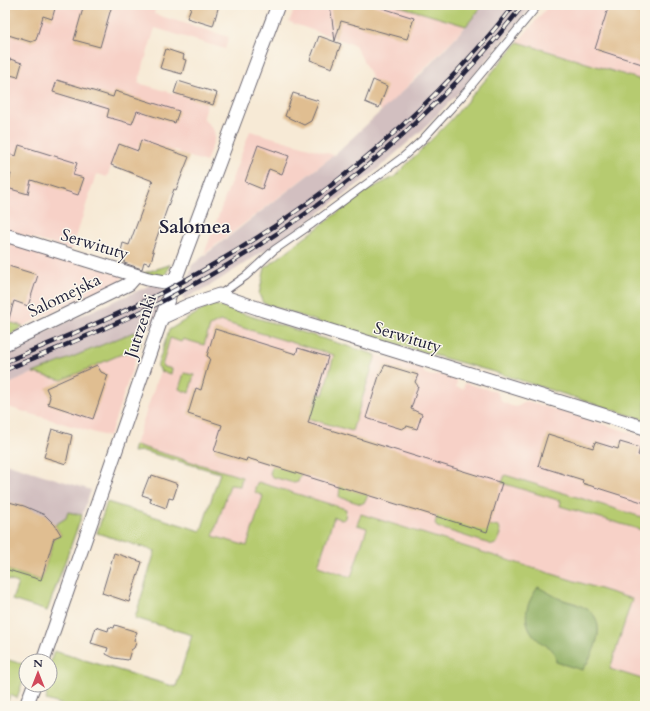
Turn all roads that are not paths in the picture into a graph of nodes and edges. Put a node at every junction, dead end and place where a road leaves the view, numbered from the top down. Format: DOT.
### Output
graph roads {
  1 [pos="278,5"];
  2 [pos="538,5"];
  3 [pos="5,235"];
  4 [pos="136,276"];
  5 [pos="176,279"];
  6 [pos="219,295"];
  7 [pos="163,317"];
  8 [pos="5,344"];
  9 [pos="645,428"];
  10 [pos="46,653"];
  11 [pos="31,693"];
  12 [pos="26,706"];
  1 -- 5 [label="street, Jutrzenki"];
  2 -- 6 [label="lane"];
  3 -- 4 [label="street, Serwituty"];
  4 -- 5 [label="street, Serwituty"];
  4 -- 8 [label="street, Salomejska"];
  5 -- 7 [label="street, Jutrzenki"];
  6 -- 7 [label="street"];
  6 -- 9 [label="street, Serwituty"];
  7 -- 10 [label="street, Jutrzenki"];
  11 -- 12 [label="street"];
}
